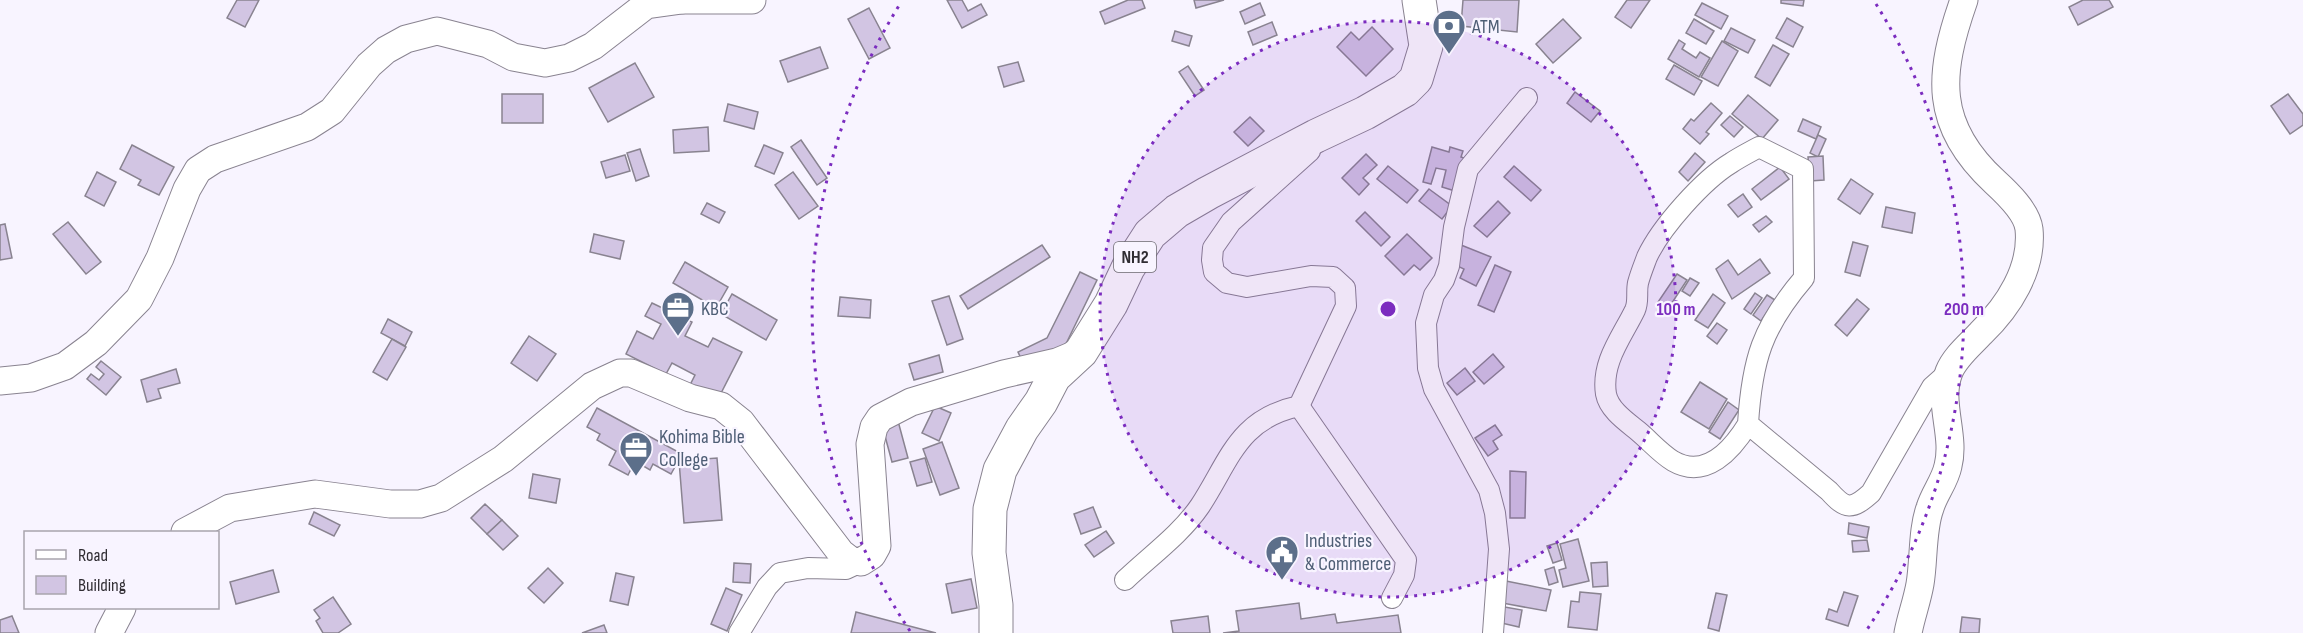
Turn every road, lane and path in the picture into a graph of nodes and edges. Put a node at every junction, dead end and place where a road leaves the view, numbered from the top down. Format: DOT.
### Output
graph roads {
  1 [pos="682,0"];
  2 [pos="752,0"];
  3 [pos="1419,0"];
  4 [pos="1964,0"];
  5 [pos="1527,98"];
  6 [pos="1339,125"];
  7 [pos="1081,352"];
  8 [pos="1950,370"];
  9 [pos="0,381"];
  10 [pos="1299,406"];
  11 [pos="1748,424"];
  12 [pos="187,531"];
  13 [pos="861,562"];
  14 [pos="1125,580"];
  15 [pos="1392,598"];
  16 [pos="121,609"];
  17 [pos="109,633"];
  18 [pos="739,633"];
  19 [pos="996,633"];
  20 [pos="1493,633"];
  21 [pos="1908,633"];
  1 -- 2 [label="street"];
  1 -- 9 [label="street"];
  3 -- 6 [label="highway, NH2"];
  4 -- 8 [label="street"];
  5 -- 20 [label="street"];
  6 -- 7 [label="highway, NH2"];
  6 -- 10 [label="street"];
  7 -- 13 [label="street"];
  7 -- 19 [label="highway, NH2"];
  8 -- 11 [label="street"];
  8 -- 21 [label="street"];
  10 -- 14 [label="street"];
  10 -- 15 [label="street"];
  11 -- 11 [label="street"];
  12 -- 13 [label="street"];
  13 -- 18 [label="street"];
  16 -- 17 [label="street"];
}
